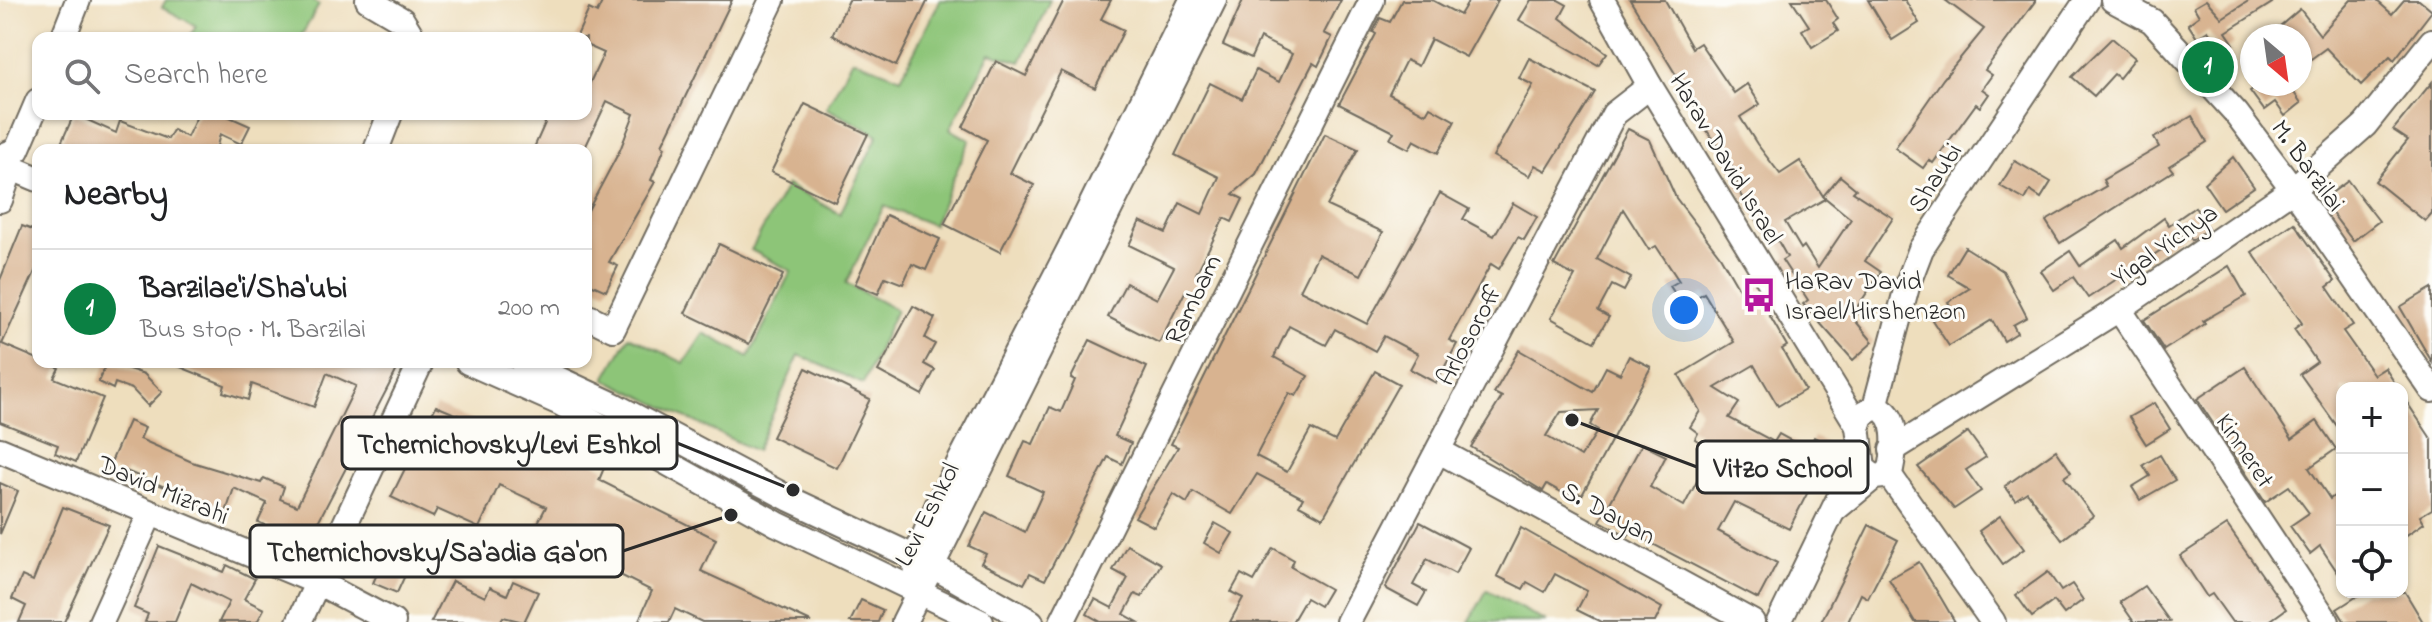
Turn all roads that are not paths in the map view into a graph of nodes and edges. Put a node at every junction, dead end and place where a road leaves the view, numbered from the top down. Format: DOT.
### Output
graph roads {
  1 [pos="78,0"];
  2 [pos="368,0"];
  3 [pos="772,0"];
  4 [pos="1192,0"];
  5 [pos="1214,0"];
  6 [pos="1372,0"];
  7 [pos="1602,0"];
  8 [pos="2087,0"];
  9 [pos="2113,0"];
  10 [pos="65,32"];
  11 [pos="409,32"];
  12 [pos="2432,41"];
  13 [pos="1650,86"];
  14 [pos="32,113"];
  15 [pos="388,120"];
  16 [pos="378,144"];
  17 [pos="11,157"];
  18 [pos="32,174"];
  19 [pos="2293,189"];
  20 [pos="0,200"];
  21 [pos="2119,309"];
  22 [pos="592,318"];
  23 [pos="418,368"];
  24 [pos="481,368"];
  25 [pos="535,368"];
  26 [pos="2432,390"];
  27 [pos="1875,407"];
  28 [pos="1859,435"];
  29 [pos="0,450"];
  30 [pos="1439,451"];
  31 [pos="1885,467"];
  32 [pos="938,504"];
  33 [pos="1834,510"];
  34 [pos="150,514"];
  35 [pos="884,544"];
  36 [pos="924,562"];
  37 [pos="319,583"];
  38 [pos="917,593"];
  39 [pos="101,622"];
  40 [pos="299,622"];
  41 [pos="393,622"];
  42 [pos="904,622"];
  43 [pos="981,622"];
  44 [pos="1031,622"];
  45 [pos="1062,622"];
  46 [pos="1348,622"];
  47 [pos="1752,622"];
  48 [pos="1779,622"];
  49 [pos="1993,622"];
  50 [pos="2327,622"];
  1 -- 10 [label="street"];
  2 -- 11 [label="street"];
  3 -- 22 [label="street"];
  4 -- 32 [label="street, Levi Eshkol"];
  5 -- 36 [label="street, Levi Eshkol"];
  6 -- 45 [label="street, Rambam"];
  7 -- 13 [label="street, Harav David Israel"];
  8 -- 27 [label="street, Shaubi"];
  9 -- 19 [label="street, M. Barzilai"];
  12 -- 19 [label="street, Yigal Yichya"];
  13 -- 28 [label="street, Harav David Israel"];
  13 -- 30 [label="street, Arlosoroff"];
  14 -- 17 [label="street"];
  15 -- 16 [label="street"];
  17 -- 18 [label="street"];
  17 -- 20 [label="street"];
  19 -- 21 [label="street, Yigal Yichya"];
  19 -- 26 [label="street, M. Barzilai"];
  21 -- 31 [label="street, Yigal Yichya"];
  21 -- 50 [label="street, Kinneret"];
  23 -- 37 [label="street"];
  24 -- 38 [label="street"];
  25 -- 35 [label="street"];
  27 -- 28 [label="street"];
  27 -- 31 [label="street"];
  28 -- 31 [label="street, Harav David Israel"];
  28 -- 33 [label="street"];
  29 -- 34 [label="street, David Mizrahi"];
  30 -- 46 [label="street, Arlosoroff"];
  30 -- 47 [label="street, S. Dayan"];
  31 -- 33 [label="street, Yigal Yichya"];
  31 -- 49 [label="street, Harav David Israel"];
  32 -- 35 [label="street"];
  32 -- 36 [label="street, Levi Eshkol"];
  33 -- 48 [label="street"];
  34 -- 37 [label="street, David Mizrahi"];
  34 -- 39 [label="street"];
  35 -- 36 [label="street"];
  36 -- 38 [label="street, Levi Eshkol"];
  36 -- 44 [label="street"];
  37 -- 40 [label="street"];
  37 -- 41 [label="street, David Mizrahi"];
  38 -- 42 [label="street, Levi Eshkol"];
  38 -- 43 [label="street"];
}
